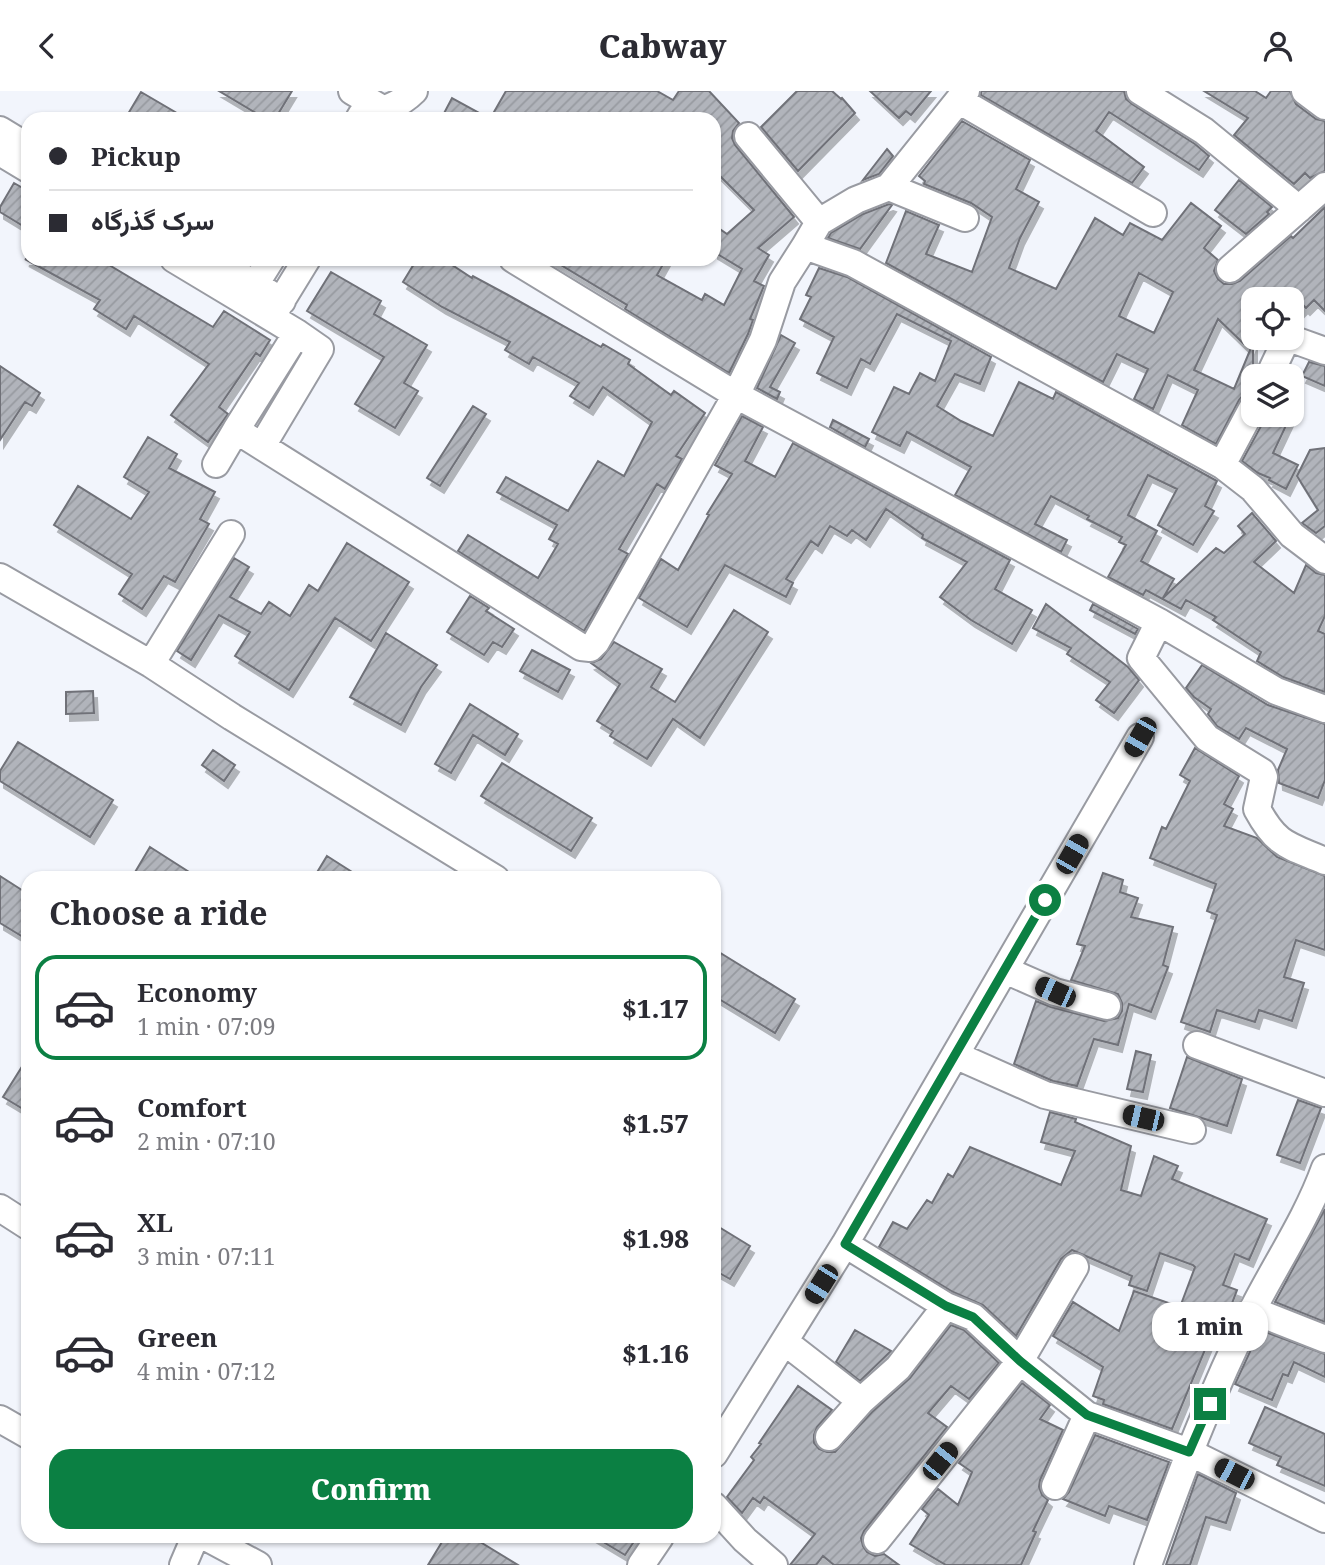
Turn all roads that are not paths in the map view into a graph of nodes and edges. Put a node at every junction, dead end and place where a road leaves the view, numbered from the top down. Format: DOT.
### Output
graph roads {
  1 [pos="352,91"];
  2 [pos="414,91"];
  3 [pos="1140,91"];
  4 [pos="1305,91"];
  5 [pos="963,96"];
  6 [pos="1325,106"];
  7 [pos="380,112"];
  8 [pos="388,112"];
  9 [pos="0,130"];
  10 [pos="748,136"];
  11 [pos="21,143"];
  12 [pos="0,152"];
  13 [pos="21,165"];
  14 [pos="1325,186"];
  15 [pos="889,187"];
  16 [pos="1299,209"];
  17 [pos="1153,213"];
  18 [pos="965,218"];
  19 [pos="819,222"];
  20 [pos="805,246"];
  21 [pos="190,266"];
  22 [pos="221,266"];
  23 [pos="267,266"];
  24 [pos="303,266"];
  25 [pos="524,266"];
  26 [pos="1230,268"];
  27 [pos="250,293"];
  28 [pos="277,309"];
  29 [pos="297,333"];
  30 [pos="1304,344"];
  31 [pos="1325,351"];
  32 [pos="736,395"];
  33 [pos="1242,427"];
  34 [pos="236,430"];
  35 [pos="262,446"];
  36 [pos="216,464"];
  37 [pos="1222,465"];
  38 [pos="231,534"];
  39 [pos="1325,560"];
  40 [pos="0,577"];
  41 [pos="1159,622"];
  42 [pos="150,664"];
  43 [pos="1325,709"];
  44 [pos="1140,737"];
  45 [pos="1325,861"];
  46 [pos="483,871"];
  47 [pos="1005,970"];
  48 [pos="1107,1006"];
  49 [pos="1197,1045"];
  50 [pos="956,1055"];
  51 [pos="1325,1093"];
  52 [pos="1192,1130"];
  53 [pos="1325,1168"];
  54 [pos="0,1208"];
  55 [pos="21,1222"];
  56 [pos="845,1244"];
  57 [pos="1075,1267"];
  58 [pos="946,1306"];
  59 [pos="1252,1310"];
  60 [pos="1325,1339"];
  61 [pos="785,1342"];
  62 [pos="1020,1361"];
  63 [pos="861,1401"];
  64 [pos="1087,1415"];
  65 [pos="0,1419"];
  66 [pos="21,1431"];
  67 [pos="829,1437"];
  68 [pos="721,1443"];
  69 [pos="1189,1452"];
  70 [pos="1055,1486"];
  71 [pos="721,1514"];
  72 [pos="1325,1519"];
  73 [pos="877,1540"];
  74 [pos="192,1543"];
  75 [pos="217,1543"];
  76 [pos="656,1543"];
  77 [pos="183,1565"];
  78 [pos="258,1565"];
  79 [pos="641,1565"];
  80 [pos="774,1565"];
  81 [pos="1148,1565"];
  1 -- 7 [label="street"];
  2 -- 8 [label="street"];
  3 -- 16 [label="street"];
  4 -- 6 [label="street"];
  5 -- 15 [label="street"];
  5 -- 17 [label="street"];
  9 -- 11 [label="street"];
  10 -- 19 [label="street"];
  12 -- 13 [label="street"];
  14 -- 16 [label="street"];
  15 -- 18 [label="street"];
  15 -- 19 [label="street"];
  16 -- 26 [label="street"];
  19 -- 20 [label="street"];
  20 -- 32 [label="street"];
  20 -- 37 [label="street"];
  21 -- 27 [label="street"];
  22 -- 27 [label="street"];
  23 -- 27 [label="street"];
  24 -- 28 [label="street"];
  25 -- 32 [label="street"];
  27 -- 28 [label="street"];
  28 -- 29 [label="street"];
  29 -- 34 [label="street"];
  29 -- 35 [label="street"];
  30 -- 31 [label="street"];
  32 -- 35 [label="street"];
  32 -- 41 [label="street"];
  33 -- 37 [label="street"];
  34 -- 35 [label="street"];
  34 -- 36 [label="street"];
  37 -- 39 [label="street"];
  38 -- 42 [label="street"];
  40 -- 42 [label="street"];
  41 -- 43 [label="street"];
  41 -- 45 [label="street"];
  42 -- 46 [label="street"];
  44 -- 47 [label="street"];
  47 -- 48 [label="street"];
  47 -- 50 [label="street"];
  49 -- 51 [label="street"];
  50 -- 52 [label="street"];
  50 -- 56 [label="street"];
  53 -- 59 [label="street"];
  54 -- 55 [label="street"];
  56 -- 58 [label="street"];
  56 -- 61 [label="street"];
  57 -- 62 [label="street"];
  58 -- 62 [label="street"];
  58 -- 63 [label="street"];
  59 -- 60 [label="street"];
  59 -- 69 [label="street"];
  61 -- 63 [label="street"];
  61 -- 68 [label="street"];
  62 -- 64 [label="street"];
  62 -- 73 [label="street"];
  63 -- 67 [label="street"];
  64 -- 69 [label="street"];
  64 -- 70 [label="street"];
  65 -- 66 [label="street"];
  69 -- 72 [label="street"];
  69 -- 81 [label="street"];
  71 -- 80 [label="street"];
  74 -- 77 [label="street"];
  75 -- 78 [label="street"];
  76 -- 79 [label="street"];
}
